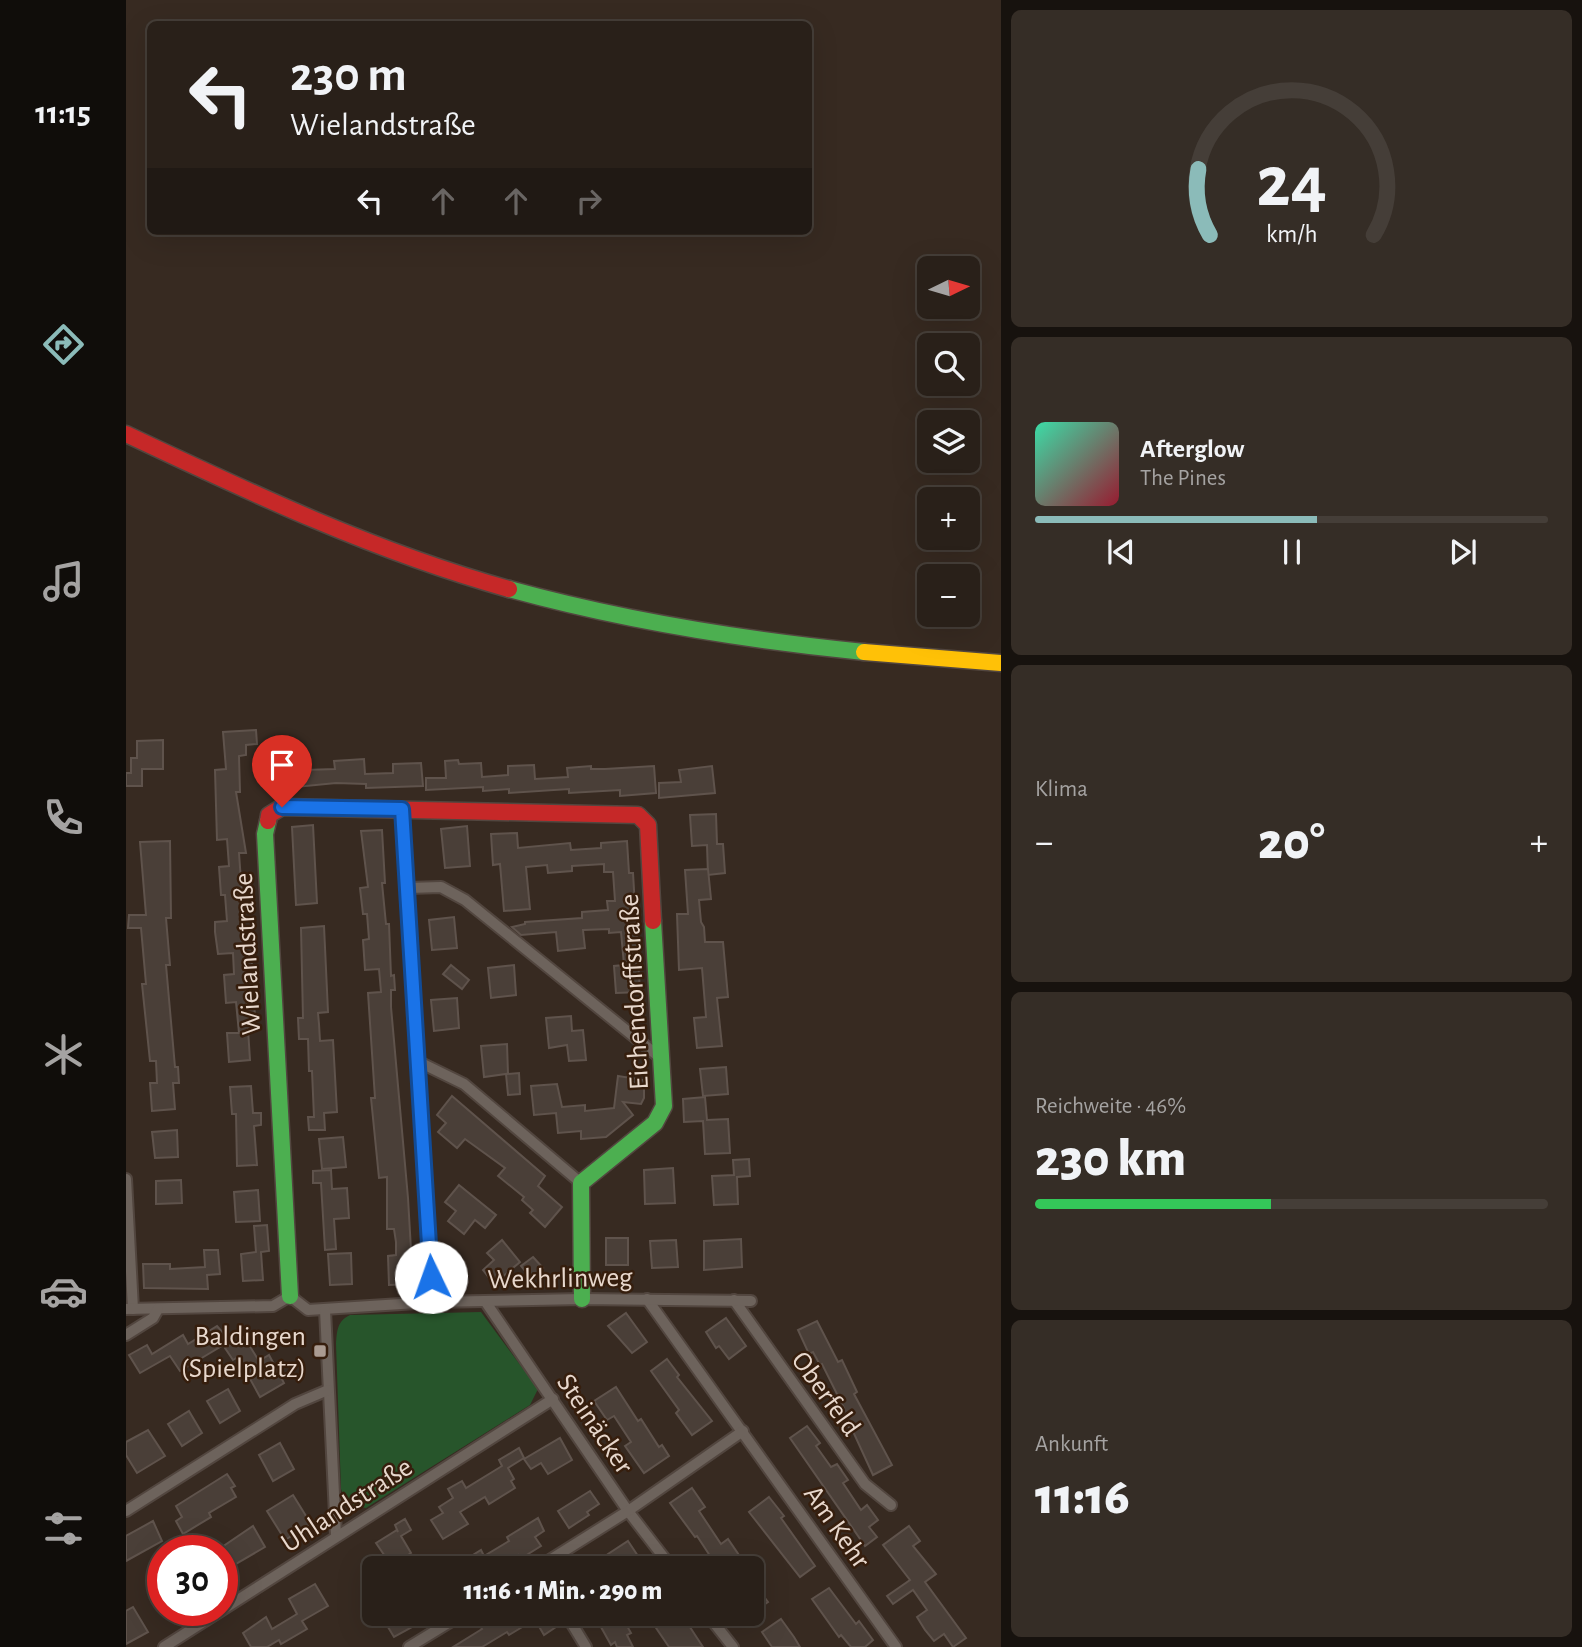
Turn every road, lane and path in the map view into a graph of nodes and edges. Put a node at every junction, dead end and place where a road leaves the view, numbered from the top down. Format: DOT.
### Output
graph roads {
  1 [pos="126,433"];
  2 [pos="1001,663"];
  3 [pos="402,809"];
  4 [pos="651,855"];
  5 [pos="408,888"];
  6 [pos="663,1060"];
  7 [pos="419,1062"];
  8 [pos="126,1179"];
  9 [pos="580,1183"];
  10 [pos="290,1296"];
  11 [pos="582,1299"];
  12 [pos="647,1299"];
  13 [pos="734,1300"];
  14 [pos="485,1301"];
  15 [pos="751,1301"];
  16 [pos="432,1302"];
  17 [pos="130,1309"];
  18 [pos="158,1309"];
  19 [pos="325,1310"];
  20 [pos="126,1335"];
  21 [pos="328,1390"];
  22 [pos="553,1399"];
  23 [pos="743,1431"];
  24 [pos="891,1505"];
  25 [pos="126,1511"];
  26 [pos="628,1511"];
  27 [pos="336,1535"];
  28 [pos="556,1556"];
  29 [pos="663,1556"];
  30 [pos="448,1626"];
  31 [pos="573,1626"];
  32 [pos="716,1626"];
  33 [pos="427,1642"];
  34 [pos="164,1647"];
  35 [pos="409,1647"];
  36 [pos="586,1647"];
  37 [pos="733,1647"];
  38 [pos="896,1647"];
  1 -- 2 [label="street"];
  3 -- 4 [label="street, Wielandstraße"];
  3 -- 5 [label="street"];
  3 -- 10 [label="street, Wielandstraße"];
  4 -- 6 [label="street, Eichendorffstraße"];
  5 -- 6 [label="street"];
  5 -- 7 [label="street"];
  6 -- 9 [label="street, Eichendorffstraße"];
  7 -- 9 [label="street"];
  7 -- 16 [label="street"];
  8 -- 17 [label="street"];
  9 -- 11 [label="street"];
  10 -- 18 [label="street"];
  10 -- 19 [label="street, Wekhrlinweg"];
  11 -- 12 [label="street, Wekhrlinweg"];
  11 -- 14 [label="street, Wekhrlinweg"];
  12 -- 13 [label="street, Wekhrlinweg"];
  12 -- 23 [label="street, Am Kehr"];
  13 -- 15 [label="street, Wekhrlinweg"];
  13 -- 24 [label="street, Oberfeld"];
  14 -- 16 [label="street, Wekhrlinweg"];
  14 -- 22 [label="street, Steinäcker"];
  16 -- 19 [label="street, Wekhrlinweg"];
  17 -- 18 [label="street"];
  18 -- 20 [label="street"];
  19 -- 21 [label="street"];
  21 -- 25 [label="street"];
  21 -- 27 [label="street"];
  22 -- 26 [label="street, Steinäcker"];
  22 -- 27 [label="street, Uhlandstraße"];
  23 -- 26 [label="street"];
  23 -- 38 [label="street, Am Kehr"];
  26 -- 28 [label="street"];
  26 -- 29 [label="street, Steinäcker"];
  27 -- 34 [label="street, Uhlandstraße"];
  30 -- 33 [label="street"];
  31 -- 36 [label="street"];
  32 -- 37 [label="street"];
  33 -- 35 [label="street"];
}
